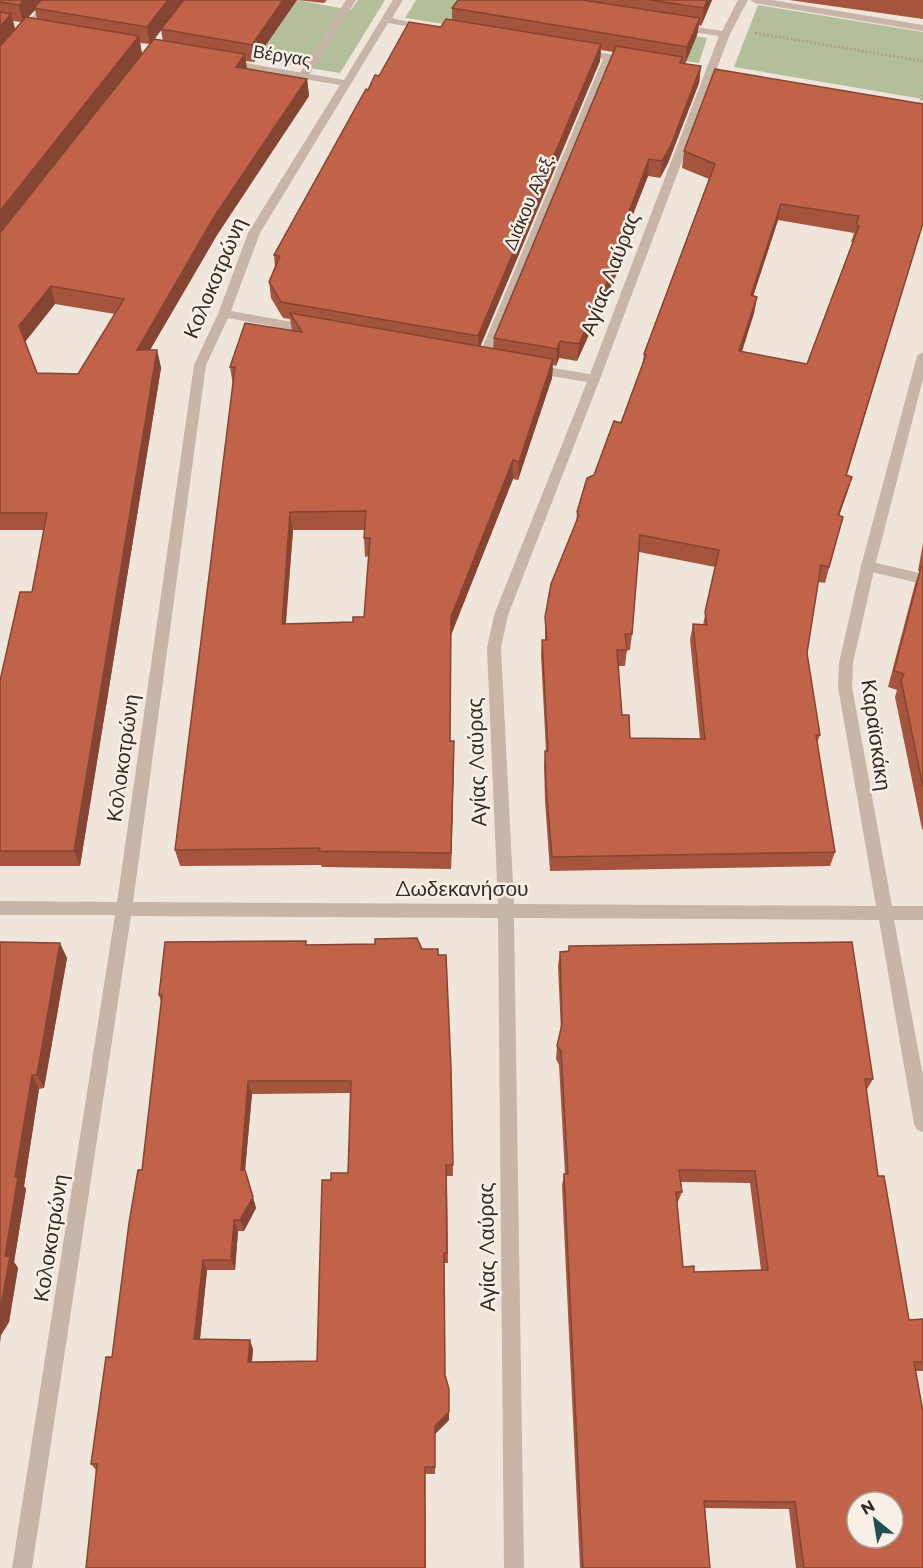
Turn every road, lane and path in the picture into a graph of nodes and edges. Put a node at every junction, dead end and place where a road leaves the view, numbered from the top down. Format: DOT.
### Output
graph roads {
  1 [pos="52,0"];
  2 [pos="351,0"];
  3 [pos="398,0"];
  4 [pos="743,0"];
  5 [pos="755,0"];
  6 [pos="386,20"];
  7 [pos="668,25"];
  8 [pos="22,28"];
  9 [pos="923,28"];
  10 [pos="441,29"];
  11 [pos="38,31"];
  12 [pos="727,31"];
  13 [pos="575,51"];
  14 [pos="609,57"];
  15 [pos="0,59"];
  16 [pos="923,61"];
  17 [pos="222,63"];
  18 [pos="643,63"];
  19 [pos="303,76"];
  20 [pos="346,83"];
  21 [pos="923,94"];
  22 [pos="920,108"];
  23 [pos="224,314"];
  24 [pos="318,331"];
  25 [pos="923,356"];
  26 [pos="483,360"];
  27 [pos="516,366"];
  28 [pos="594,379"];
  29 [pos="868,566"];
  30 [pos="923,579"];
  31 [pos="124,907"];
  32 [pos="0,908"];
  33 [pos="506,910"];
  34 [pos="886,913"];
  35 [pos="923,913"];
  36 [pos="923,1124"];
  37 [pos="22,1568"];
  38 [pos="514,1568"];
  1 -- 8 [label="street"];
  2 -- 19 [label="street"];
  3 -- 6 [label="street, Κολοκοτρώνη"];
  4 -- 12 [label="street, Αγίας Λαύρας"];
  5 -- 9 [label="street"];
  6 -- 10 [label="street"];
  6 -- 20 [label="street, Κολοκοτρώνη"];
  7 -- 12 [label="street"];
  8 -- 11 [label="street"];
  8 -- 15 [label="street"];
  12 -- 16 [label="path"];
  12 -- 28 [label="street, Αγίας Λαύρας"];
  13 -- 14 [label="street"];
  14 -- 18 [label="street"];
  14 -- 26 [label="street, Διάκου Αλεξ."];
  17 -- 19 [label="street, Βέργας"];
  19 -- 20 [label="street, Βέργας"];
  20 -- 23 [label="street, Κολοκοτρώνη"];
  21 -- 22 [label="path"];
  23 -- 24 [label="street"];
  23 -- 31 [label="street, Κολοκοτρώνη"];
  25 -- 29 [label="street, Καραϊσκάκη"];
  27 -- 28 [label="street"];
  28 -- 33 [label="street, Αγίας Λαύρας"];
  29 -- 30 [label="street"];
  29 -- 34 [label="street, Καραϊσκάκη"];
  31 -- 32 [label="street, Δωδεκανήσου"];
  31 -- 33 [label="street, Δωδεκανήσου"];
  31 -- 37 [label="street, Κολοκοτρώνη"];
  33 -- 34 [label="street, Δωδεκανήσου"];
  33 -- 38 [label="street, Αγίας Λαύρας"];
  34 -- 35 [label="street, Δωδεκανήσου"];
  34 -- 36 [label="street, Καραϊσκάκη"];
}
